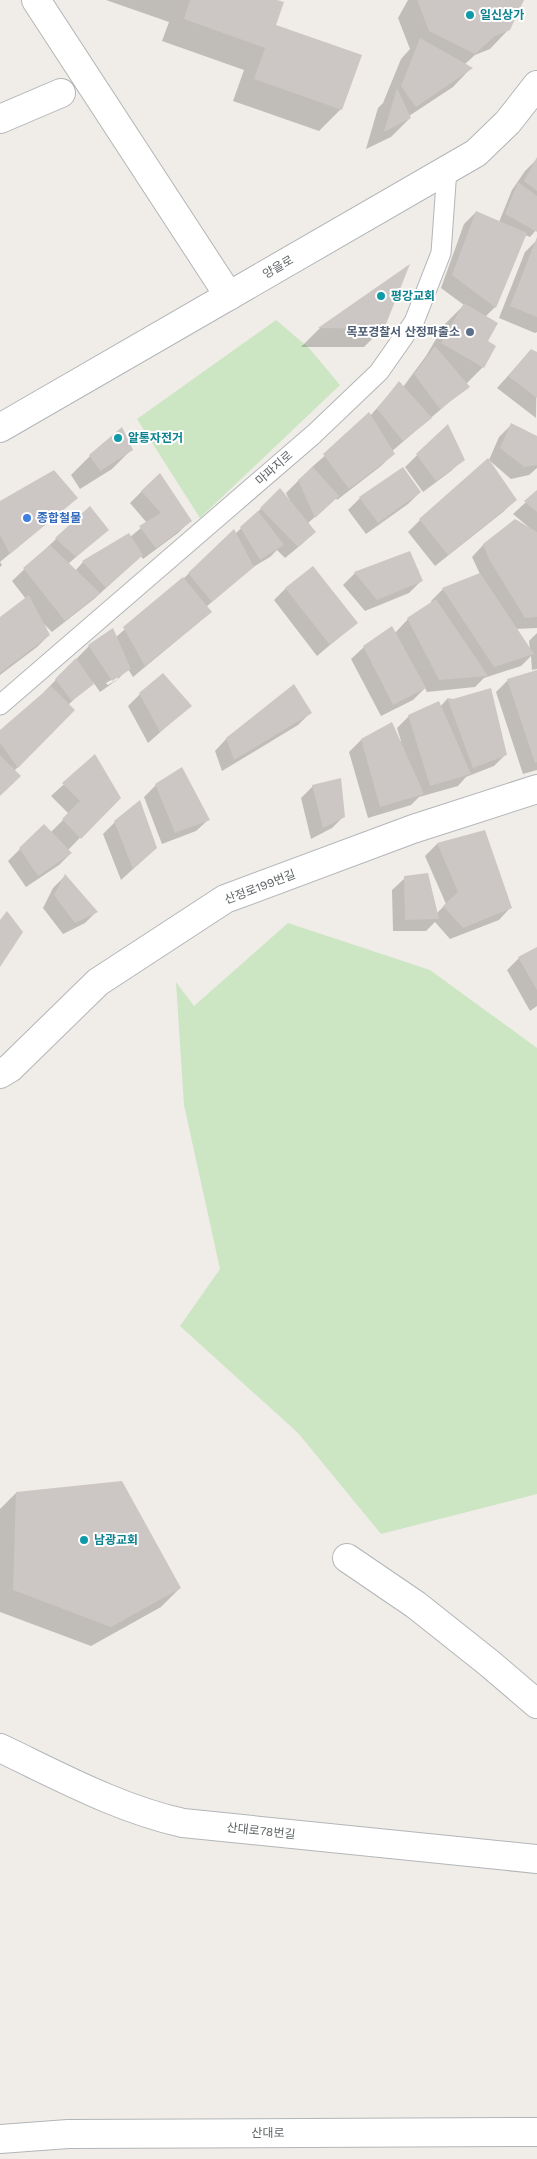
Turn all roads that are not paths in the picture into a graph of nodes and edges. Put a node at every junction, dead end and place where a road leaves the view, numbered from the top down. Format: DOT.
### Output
graph roads {
  1 [pos="36,0"];
  2 [pos="537,85"];
  3 [pos="61,93"];
  4 [pos="0,119"];
  5 [pos="447,170"];
  6 [pos="228,296"];
  7 [pos="0,428"];
  8 [pos="0,705"];
  9 [pos="537,789"];
  10 [pos="0,1074"];
  11 [pos="346,1558"];
  12 [pos="537,1704"];
  13 [pos="0,1748"];
  14 [pos="537,1859"];
  15 [pos="537,2132"];
  16 [pos="0,2139"];
  1 -- 6 [label="street"];
  2 -- 5 [label="street, 양을로"];
  3 -- 4 [label="street"];
  5 -- 6 [label="street, 양을로"];
  5 -- 8 [label="lane, 마파지로"];
  6 -- 7 [label="street, 양을로"];
  9 -- 10 [label="street, 산정로199번길"];
  11 -- 12 [label="street"];
  13 -- 14 [label="street, 산대로78번길"];
  15 -- 16 [label="street, 산대로"];
}
